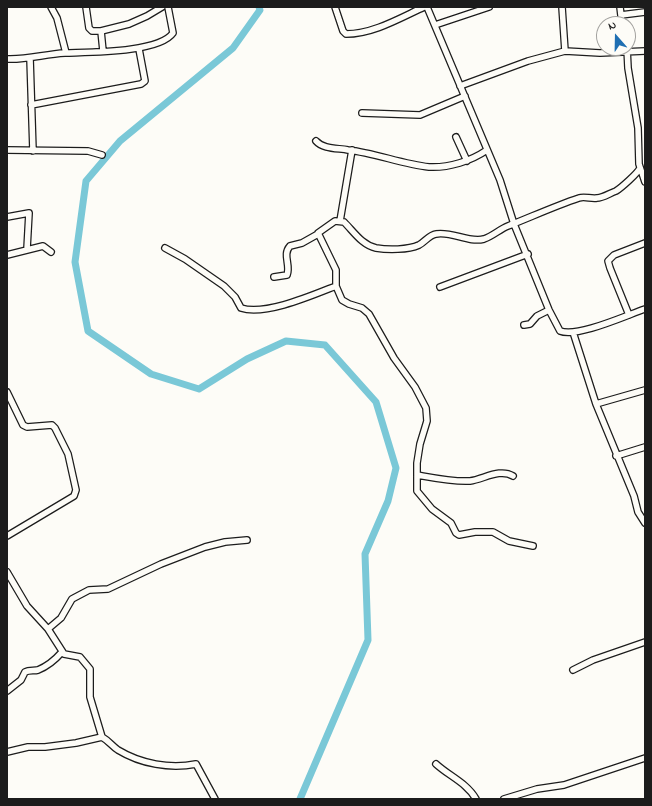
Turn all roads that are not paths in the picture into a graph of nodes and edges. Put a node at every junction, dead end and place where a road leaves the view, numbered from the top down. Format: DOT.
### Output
graph roads {
  1 [pos="51,7"];
  2 [pos="86,7"];
  3 [pos="161,7"];
  4 [pos="168,7"];
  5 [pos="335,7"];
  6 [pos="424,7"];
  7 [pos="427,7"];
  8 [pos="489,7"];
  9 [pos="562,7"];
  10 [pos="620,7"];
  11 [pos="645,12"];
  12 [pos="621,15"];
  13 [pos="435,25"];
  14 [pos="101,31"];
  15 [pos="139,49"];
  16 [pos="596,50"];
  17 [pos="103,51"];
  18 [pos="565,51"];
  19 [pos="66,53"];
  20 [pos="628,56"];
  21 [pos="30,58"];
  22 [pos="7,59"];
  23 [pos="460,86"];
  24 [pos="465,96"];
  25 [pos="31,104"];
  26 [pos="362,113"];
  27 [pos="456,137"];
  28 [pos="316,141"];
  29 [pos="7,150"];
  30 [pos="352,150"];
  31 [pos="488,150"];
  32 [pos="32,151"];
  33 [pos="102,155"];
  34 [pos="467,161"];
  35 [pos="640,168"];
  36 [pos="645,182"];
  37 [pos="7,217"];
  38 [pos="340,221"];
  39 [pos="514,224"];
  40 [pos="318,234"];
  41 [pos="645,243"];
  42 [pos="165,248"];
  43 [pos="27,249"];
  44 [pos="51,252"];
  45 [pos="528,254"];
  46 [pos="7,255"];
  47 [pos="274,277"];
  48 [pos="336,286"];
  49 [pos="440,287"];
  50 [pos="645,309"];
  51 [pos="549,310"];
  52 [pos="629,315"];
  53 [pos="524,325"];
  54 [pos="573,332"];
  55 [pos="645,390"];
  56 [pos="7,392"];
  57 [pos="596,404"];
  58 [pos="645,448"];
  59 [pos="616,456"];
  60 [pos="417,474"];
  61 [pos="513,476"];
  62 [pos="644,521"];
  63 [pos="7,536"];
  64 [pos="247,540"];
  65 [pos="533,546"];
  66 [pos="7,572"];
  67 [pos="48,630"];
  68 [pos="645,642"];
  69 [pos="62,652"];
  70 [pos="573,670"];
  71 [pos="7,691"];
  72 [pos="102,737"];
  73 [pos="7,752"];
  74 [pos="645,758"];
  75 [pos="436,764"];
  76 [pos="215,799"];
  77 [pos="476,799"];
  78 [pos="504,799"];
  1 -- 19 [label="street"];
  2 -- 14 [label="street"];
  3 -- 14 [label="street"];
  4 -- 15 [label="street"];
  5 -- 6 [label="street"];
  7 -- 13 [label="street"];
  8 -- 13 [label="street"];
  9 -- 18 [label="street"];
  10 -- 12 [label="street"];
  11 -- 12 [label="street"];
  13 -- 23 [label="street"];
  14 -- 17 [label="street"];
  15 -- 17 [label="street"];
  15 -- 25 [label="street"];
  16 -- 18 [label="street"];
  17 -- 19 [label="street"];
  18 -- 23 [label="street"];
  19 -- 21 [label="street"];
  20 -- 35 [label="street"];
  21 -- 22 [label="street"];
  21 -- 25 [label="street"];
  23 -- 24 [label="street"];
  24 -- 26 [label="street"];
  24 -- 31 [label="street"];
  25 -- 32 [label="street"];
  27 -- 34 [label="street"];
  28 -- 30 [label="street"];
  29 -- 32 [label="street"];
  30 -- 34 [label="street"];
  30 -- 38 [label="street"];
  31 -- 34 [label="street"];
  31 -- 39 [label="street"];
  32 -- 33 [label="street"];
  35 -- 36 [label="street"];
  35 -- 39 [label="street"];
  37 -- 43 [label="street"];
  38 -- 39 [label="street"];
  38 -- 40 [label="street"];
  39 -- 45 [label="street"];
  40 -- 47 [label="street"];
  40 -- 48 [label="street"];
  41 -- 52 [label="street"];
  42 -- 48 [label="street"];
  43 -- 44 [label="street"];
  43 -- 46 [label="street"];
  45 -- 49 [label="street"];
  45 -- 51 [label="street"];
  48 -- 60 [label="street"];
  50 -- 52 [label="street"];
  51 -- 53 [label="street"];
  51 -- 54 [label="street"];
  52 -- 54 [label="street"];
  54 -- 57 [label="street"];
  55 -- 57 [label="street"];
  56 -- 63 [label="street"];
  57 -- 59 [label="street"];
  58 -- 59 [label="street"];
  59 -- 62 [label="street"];
  60 -- 61 [label="street"];
  60 -- 65 [label="street"];
  64 -- 67 [label="street"];
  66 -- 67 [label="street"];
  67 -- 69 [label="street"];
  68 -- 70 [label="street"];
  69 -- 71 [label="street"];
  69 -- 72 [label="street"];
  72 -- 73 [label="street"];
  72 -- 76 [label="street"];
  74 -- 78 [label="street"];
  75 -- 77 [label="street"];
}
